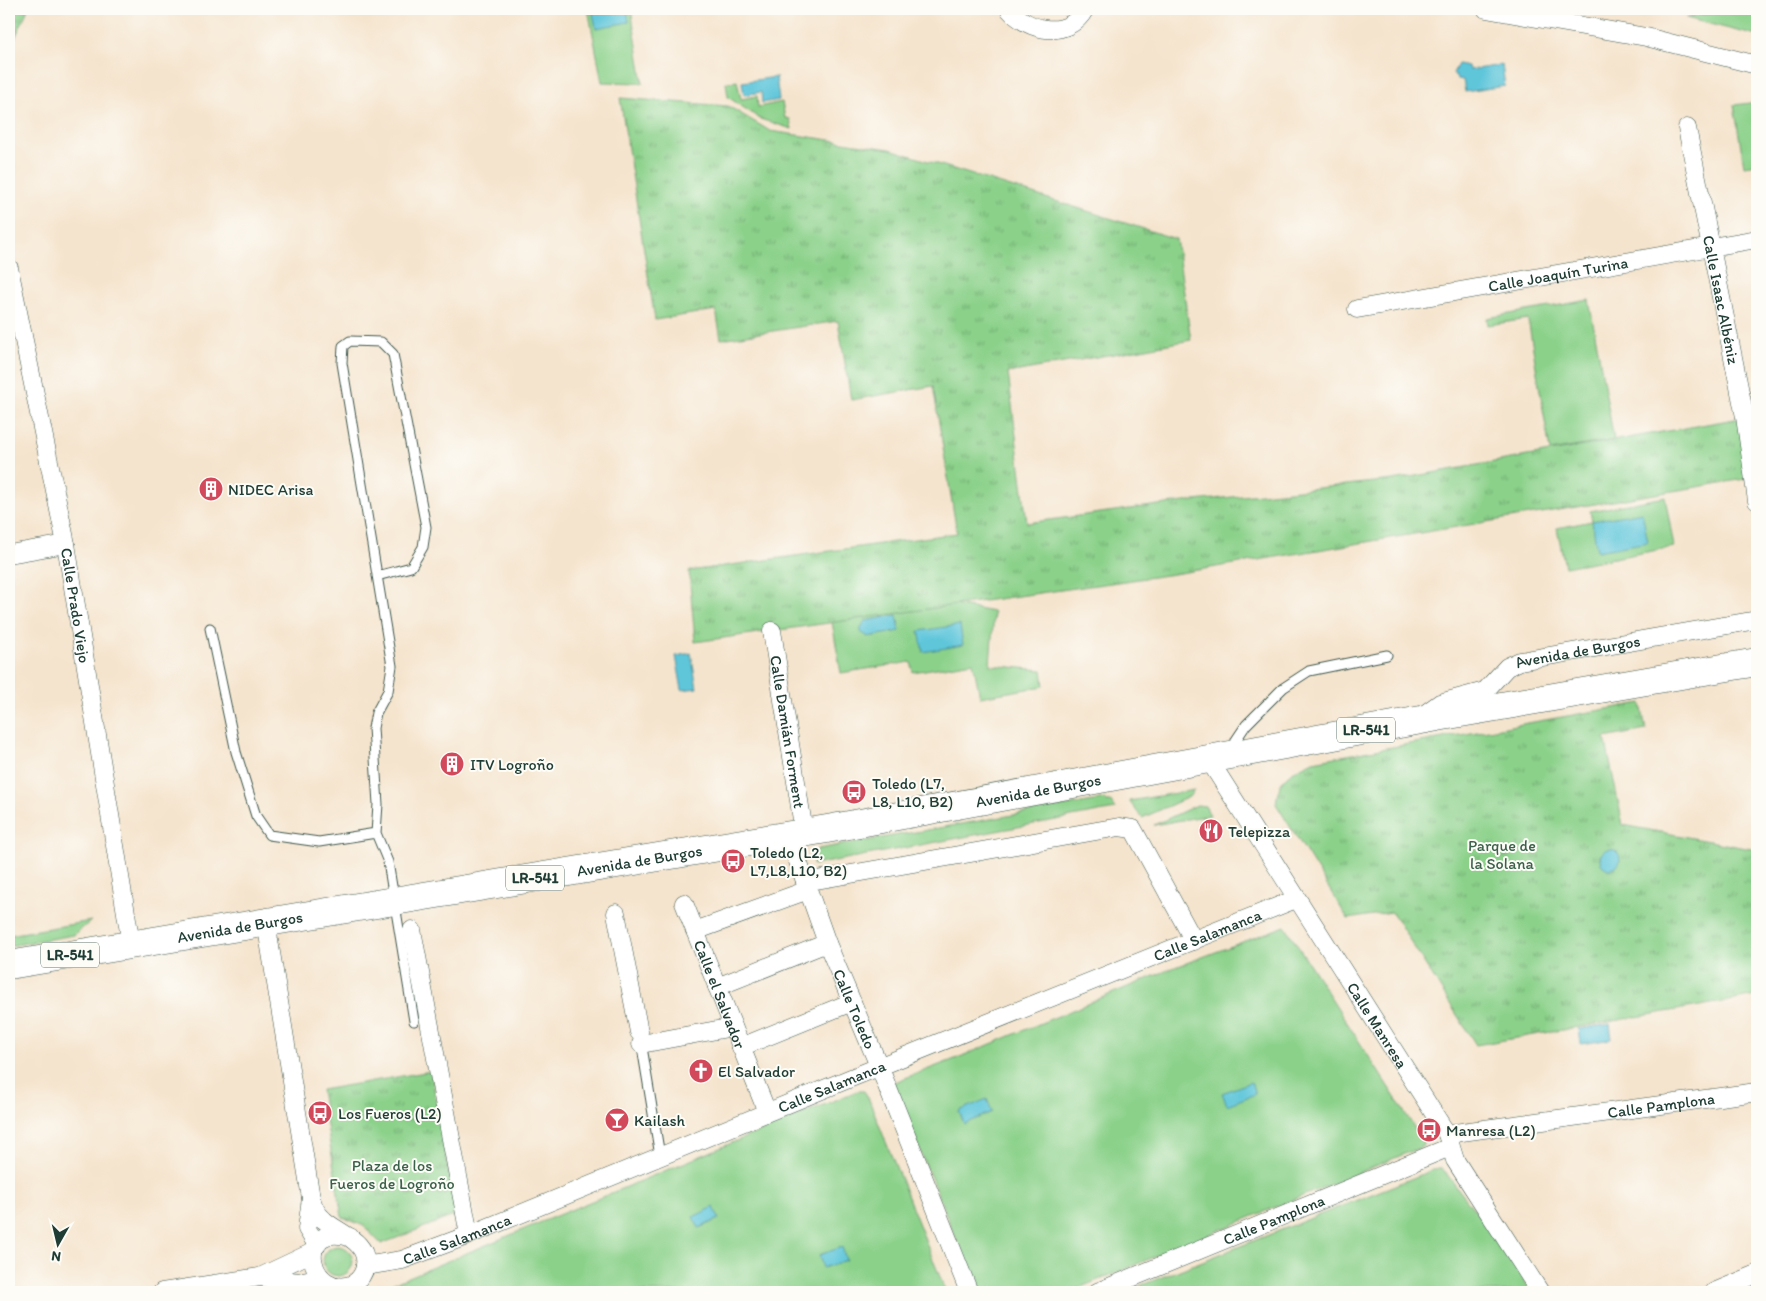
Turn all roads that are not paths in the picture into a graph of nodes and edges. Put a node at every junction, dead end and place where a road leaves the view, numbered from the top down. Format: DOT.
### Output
graph roads {
  1 [pos="1010,9"];
  2 [pos="1084,9"];
  3 [pos="1486,9"];
  4 [pos="1757,64"];
  5 [pos="1688,128"];
  6 [pos="1757,239"];
  7 [pos="1710,247"];
  8 [pos="9,268"];
  9 [pos="1357,309"];
  10 [pos="1757,501"];
  11 [pos="66,544"];
  12 [pos="9,554"];
  13 [pos="377,576"];
  14 [pos="1757,620"];
  15 [pos="210,628"];
  16 [pos="772,631"];
  17 [pos="1387,655"];
  18 [pos="1757,662"];
  19 [pos="1415,721"];
  20 [pos="1235,755"];
  21 [pos="1209,760"];
  22 [pos="376,833"];
  23 [pos="796,834"];
  24 [pos="806,886"];
  25 [pos="1296,899"];
  26 [pos="393,901"];
  27 [pos="684,902"];
  28 [pos="616,913"];
  29 [pos="266,922"];
  30 [pos="412,930"];
  31 [pos="695,931"];
  32 [pos="1194,941"];
  33 [pos="827,943"];
  34 [pos="130,944"];
  35 [pos="9,966"];
  36 [pos="717,987"];
  37 [pos="852,1002"];
  38 [pos="414,1021"];
  39 [pos="733,1028"];
  40 [pos="640,1038"];
  41 [pos="741,1047"];
  42 [pos="880,1066"];
  43 [pos="1757,1092"];
  44 [pos="767,1112"];
  45 [pos="1448,1141"];
  46 [pos="660,1156"];
  47 [pos="310,1198"];
  48 [pos="469,1235"];
  49 [pos="350,1237"];
  50 [pos="315,1249"];
  51 [pos="364,1270"];
  52 [pos="1757,1274"];
  53 [pos="260,1277"];
  54 [pos="334,1288"];
  55 [pos="162,1292"];
  56 [pos="368,1292"];
  57 [pos="969,1292"];
  58 [pos="1097,1292"];
  59 [pos="1540,1292"];
  60 [pos="1714,1292"];
  1 -- 2 [label="street"];
  3 -- 4 [label="street"];
  5 -- 7 [label="street, Calle Isaac Albéniz"];
  6 -- 7 [label="street, Calle Joaquín Turina"];
  7 -- 9 [label="street, Calle Joaquín Turina"];
  7 -- 10 [label="street, Calle Isaac Albéniz"];
  8 -- 11 [label="street, Calle Prado Viejo"];
  11 -- 12 [label="street"];
  11 -- 34 [label="street, Calle Prado Viejo"];
  13 -- 13 [label="lane"];
  13 -- 22 [label="lane"];
  14 -- 19 [label="street, Avenida de Burgos"];
  15 -- 22 [label="lane"];
  16 -- 23 [label="street, Calle Damián Forment"];
  17 -- 20 [label="lane"];
  18 -- 19 [label="main road, Avenida de Burgos / LR-541"];
  19 -- 20 [label="main road, Avenida de Burgos / LR-541"];
  20 -- 21 [label="main road, Avenida de Burgos / LR-541"];
  21 -- 23 [label="main road, Avenida de Burgos / LR-541"];
  21 -- 25 [label="street, Calle Manresa"];
  22 -- 26 [label="lane"];
  23 -- 24 [label="street, Calle Toledo"];
  23 -- 26 [label="main road, Avenida de Burgos / LR-541"];
  24 -- 31 [label="street"];
  24 -- 32 [label="street"];
  24 -- 33 [label="street, Calle Toledo"];
  25 -- 32 [label="street, Calle Salamanca"];
  25 -- 45 [label="street, Calle Manresa"];
  26 -- 29 [label="main road, Avenida de Burgos / LR-541"];
  26 -- 38 [label="lane"];
  27 -- 31 [label="street, Calle el Salvador"];
  28 -- 40 [label="street"];
  29 -- 34 [label="main road, Avenida de Burgos / LR-541"];
  29 -- 47 [label="street"];
  30 -- 48 [label="street"];
  31 -- 36 [label="street, Calle el Salvador"];
  32 -- 42 [label="street, Calle Salamanca"];
  33 -- 36 [label="street"];
  33 -- 37 [label="street, Calle Toledo"];
  34 -- 35 [label="main road, Avenida de Burgos / LR-541"];
  36 -- 39 [label="street, Calle el Salvador"];
  37 -- 41 [label="street"];
  37 -- 42 [label="street, Calle Toledo"];
  39 -- 40 [label="street"];
  39 -- 41 [label="street, Calle el Salvador"];
  40 -- 46 [label="lane"];
  41 -- 44 [label="street, Calle el Salvador"];
  42 -- 44 [label="street, Calle Salamanca"];
  42 -- 57 [label="street, Calle Toledo"];
  43 -- 45 [label="street, Calle Pamplona"];
  44 -- 46 [label="street, Calle Salamanca"];
  45 -- 58 [label="street, Calle Pamplona"];
  45 -- 59 [label="street, Calle Manresa"];
  46 -- 48 [label="street, Calle Salamanca"];
  47 -- 49 [label="street"];
  47 -- 50 [label="street"];
  48 -- 51 [label="street, Calle Salamanca"];
  49 -- 50 [label="street"];
  49 -- 51 [label="street"];
  50 -- 53 [label="street"];
  50 -- 54 [label="street"];
  51 -- 54 [label="street"];
  51 -- 56 [label="street"];
  52 -- 60 [label="street"];
  53 -- 54 [label="street"];
  53 -- 55 [label="street"];
}
